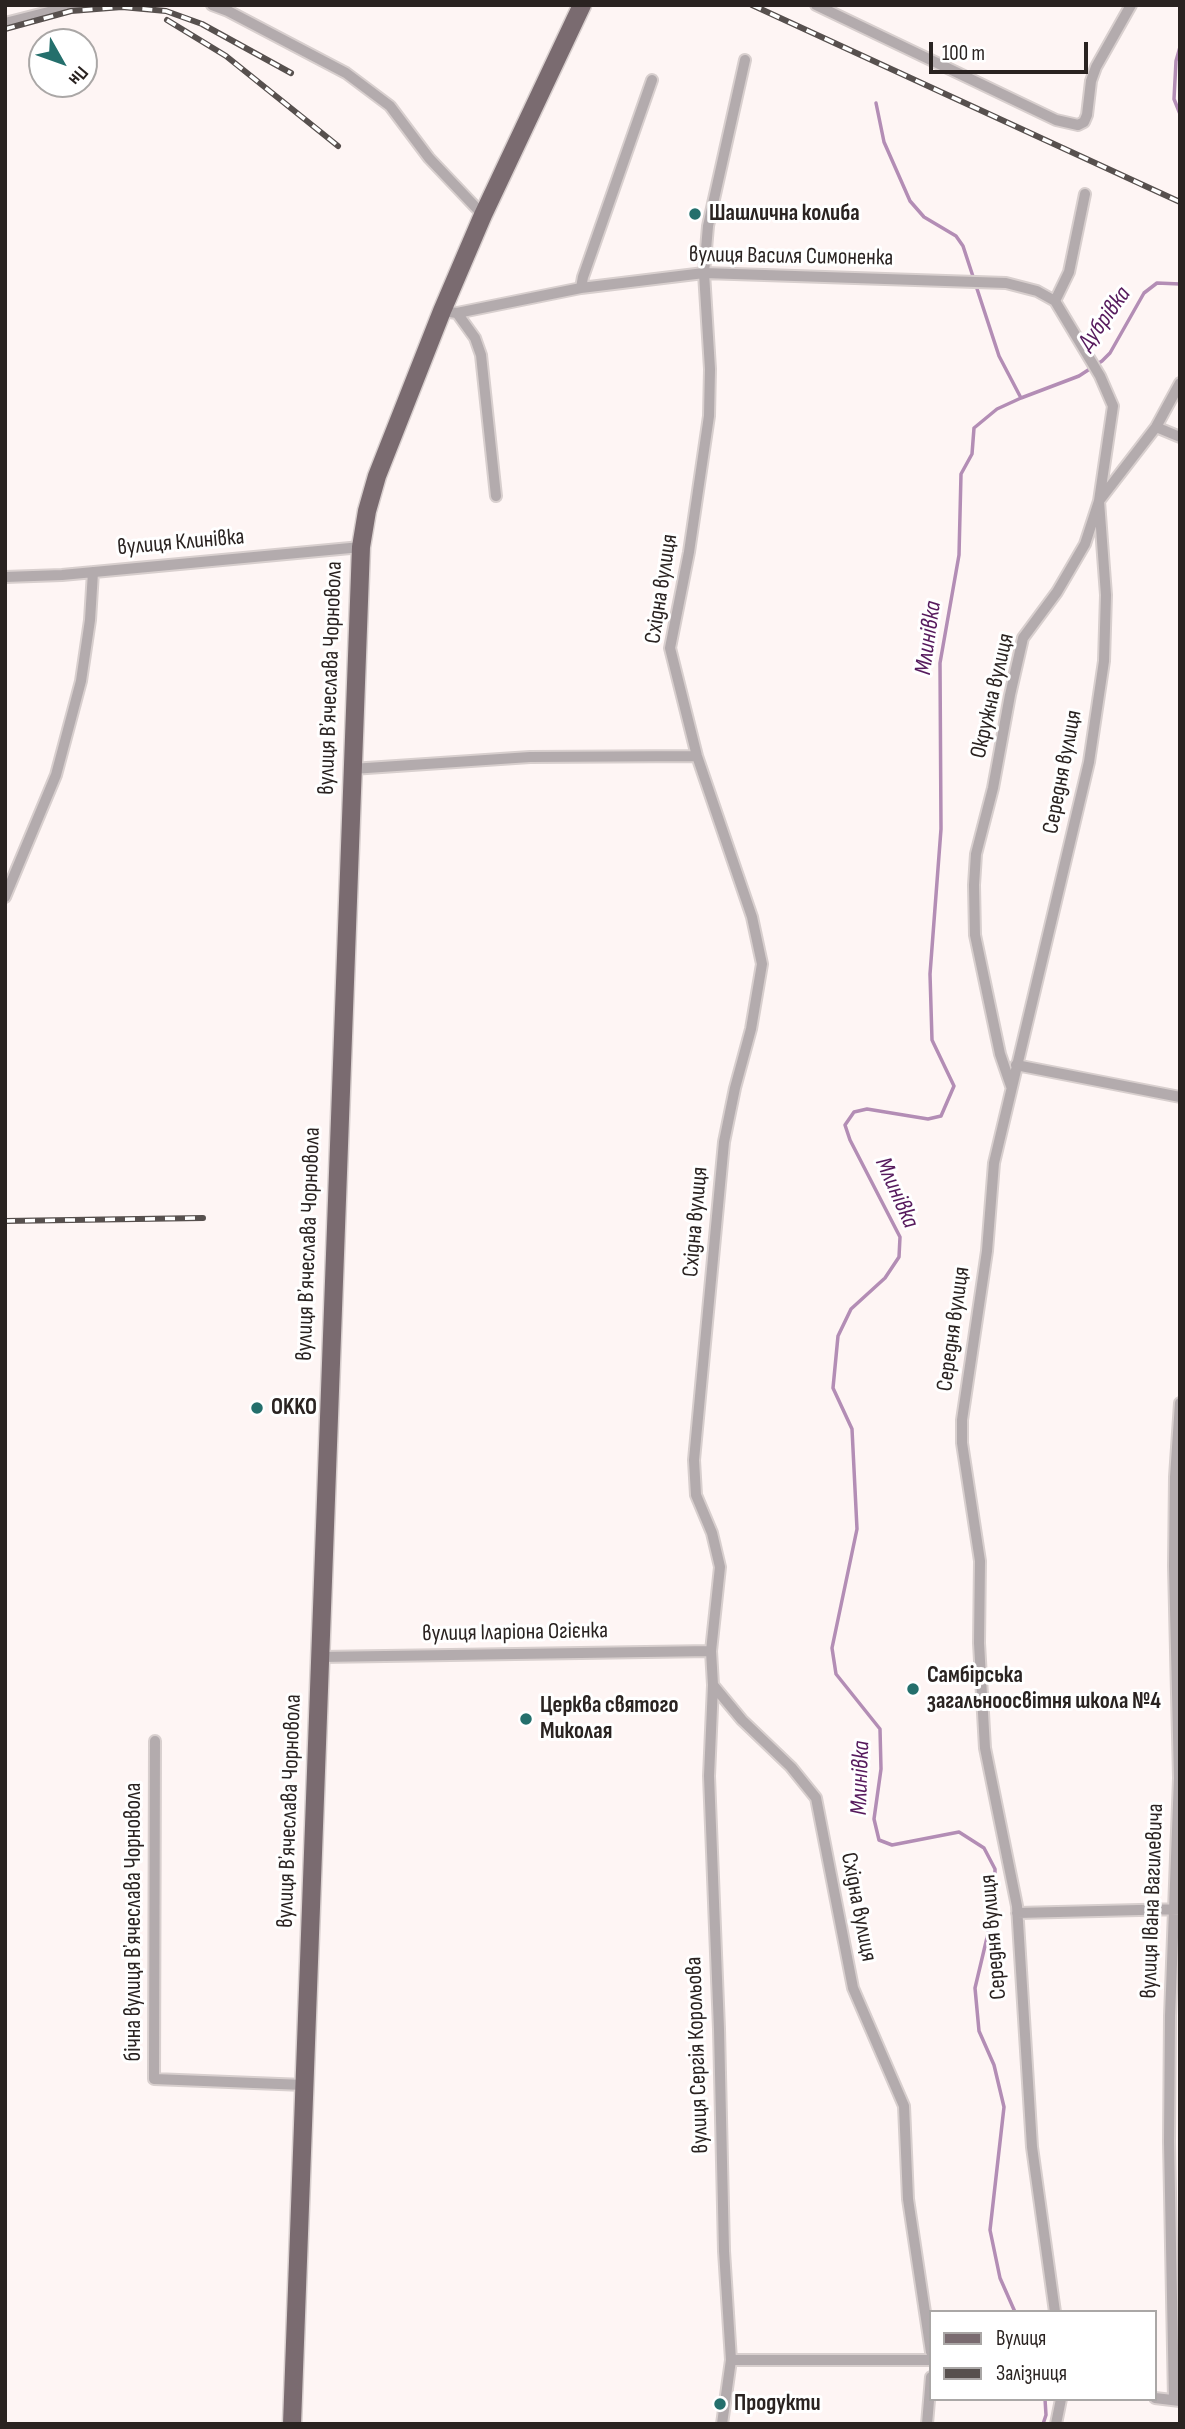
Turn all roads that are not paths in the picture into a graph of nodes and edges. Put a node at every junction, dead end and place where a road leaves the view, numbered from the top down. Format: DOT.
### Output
graph roads {
  1 [pos="76,5"];
  2 [pos="212,5"];
  3 [pos="582,5"];
  4 [pos="816,5"];
  5 [pos="1130,5"];
  6 [pos="5,23"];
  7 [pos="745,60"];
  8 [pos="652,80"];
  9 [pos="1085,194"];
  10 [pos="483,215"];
  11 [pos="704,273"];
  12 [pos="581,288"];
  13 [pos="1055,301"];
  14 [pos="449,312"];
  15 [pos="1180,383"];
  16 [pos="1156,427"];
  17 [pos="1180,437"];
  18 [pos="496,496"];
  19 [pos="1099,501"];
  20 [pos="361,547"];
  21 [pos="93,572"];
  22 [pos="5,577"];
  23 [pos="697,756"];
  24 [pos="352,769"];
  25 [pos="5,897"];
  26 [pos="1016,1066"];
  27 [pos="1011,1086"];
  28 [pos="1180,1097"];
  29 [pos="1180,1404"];
  30 [pos="711,1651"];
  31 [pos="320,1657"];
  32 [pos="713,1685"];
  33 [pos="155,1741"];
  34 [pos="1177,1909"];
  35 [pos="1017,1913"];
  36 [pos="304,2085"];
  37 [pos="1055,2310"];
  38 [pos="930,2345"];
  39 [pos="731,2360"];
  40 [pos="930,2360"];
  41 [pos="930,2392"];
  42 [pos="1157,2398"];
  43 [pos="1177,2400"];
  44 [pos="1061,2401"];
  45 [pos="292,2424"];
  46 [pos="722,2424"];
  47 [pos="928,2424"];
  48 [pos="1056,2424"];
  1 -- 6 [label="street"];
  2 -- 10 [label="street"];
  3 -- 10 [label="main road, вулиця Вʼячеслава Чорновола"];
  4 -- 5 [label="street"];
  7 -- 11 [label="street, Східна вулиця"];
  8 -- 12 [label="street"];
  9 -- 13 [label="street"];
  10 -- 14 [label="main road, вулиця Вʼячеслава Чорновола"];
  11 -- 12 [label="street, вулиця Василя Симоненка"];
  11 -- 13 [label="street, вулиця Василя Симоненка"];
  11 -- 23 [label="street, Східна вулиця"];
  12 -- 14 [label="street, вулиця Василя Симоненка"];
  13 -- 19 [label="street, Окружна вулиця"];
  14 -- 18 [label="street"];
  14 -- 20 [label="main road, вулиця Вʼячеслава Чорновола"];
  15 -- 16 [label="street"];
  16 -- 17 [label="street"];
  16 -- 19 [label="street"];
  19 -- 26 [label="street, Середня вулиця"];
  19 -- 27 [label="street, Окружна вулиця"];
  20 -- 21 [label="street, вулиця Клинівка"];
  20 -- 24 [label="main road, вулиця Вʼячеслава Чорновола"];
  21 -- 22 [label="street, вулиця Клинівка"];
  21 -- 25 [label="street"];
  23 -- 24 [label="street"];
  23 -- 30 [label="street, Східна вулиця"];
  24 -- 31 [label="main road, вулиця Вʼячеслава Чорновола"];
  26 -- 27 [label="street, Середня вулиця"];
  26 -- 28 [label="street"];
  27 -- 35 [label="street, Середня вулиця"];
  29 -- 34 [label="street, вулиця Івана Вагилевича"];
  30 -- 31 [label="street, вулиця Іларіона Огієнка"];
  30 -- 32 [label="street, Східна вулиця"];
  31 -- 36 [label="main road, вулиця Вʼячеслава Чорновола"];
  32 -- 38 [label="street, Східна вулиця"];
  32 -- 39 [label="street, вулиця Сергія Корольова"];
  33 -- 36 [label="street, бічна вулиця Вʼячеслава Чорновола"];
  34 -- 35 [label="street"];
  34 -- 43 [label="street, вулиця Івана Вагилевича"];
  35 -- 37 [label="street, Середня вулиця"];
  36 -- 45 [label="main road, вулиця Вʼячеслава Чорновола"];
  39 -- 40 [label="street"];
  39 -- 46 [label="street, вулиця Сергія Корольова"];
  41 -- 47 [label="street"];
  42 -- 43 [label="street"];
  44 -- 48 [label="street"];
}
